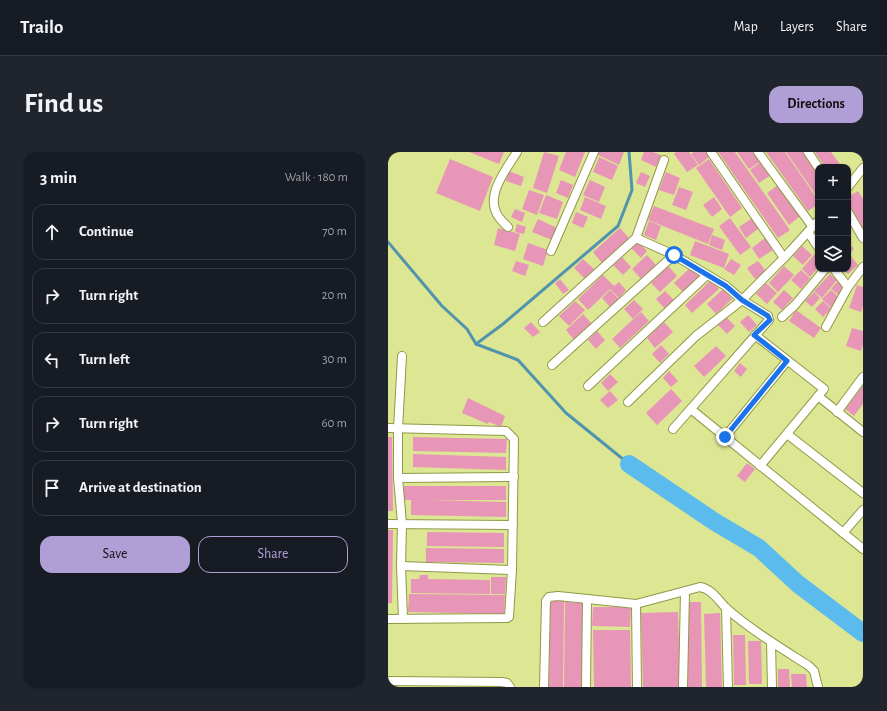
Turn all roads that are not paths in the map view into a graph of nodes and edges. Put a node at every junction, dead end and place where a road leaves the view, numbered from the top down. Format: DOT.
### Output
graph roads {
  1 [pos="517,152"];
  2 [pos="594,152"];
  3 [pos="711,152"];
  4 [pos="758,152"];
  5 [pos="808,152"];
  6 [pos="664,160"];
  7 [pos="816,164"];
  8 [pos="863,168"];
  9 [pos="851,184"];
  10 [pos="851,217"];
  11 [pos="813,226"];
  12 [pos="508,227"];
  13 [pos="815,236"];
  14 [pos="636,238"];
  15 [pos="863,238"];
  16 [pos="551,251"];
  17 [pos="674,255"];
  18 [pos="784,258"];
  19 [pos="863,267"];
  20 [pos="822,272"];
  21 [pos="836,272"];
  22 [pos="707,275"];
  23 [pos="848,287"];
  24 [pos="742,300"];
  25 [pos="782,317"];
  26 [pos="543,322"];
  27 [pos="826,327"];
  28 [pos="754,335"];
  29 [pos="402,356"];
  30 [pos="787,361"];
  31 [pos="552,365"];
  32 [pos="863,377"];
  33 [pos="588,386"];
  34 [pos="818,396"];
  35 [pos="628,402"];
  36 [pos="692,410"];
  37 [pos="837,412"];
  38 [pos="388,428"];
  39 [pos="398,429"];
  40 [pos="673,429"];
  41 [pos="863,432"];
  42 [pos="787,434"];
  43 [pos="725,437"];
  44 [pos="760,466"];
  45 [pos="514,477"];
  46 [pos="398,478"];
  47 [pos="863,494"];
  48 [pos="863,510"];
  49 [pos="388,524"];
  50 [pos="402,524"];
  51 [pos="513,525"];
  52 [pos="843,533"];
  53 [pos="863,549"];
  54 [pos="401,566"];
  55 [pos="512,570"];
  56 [pos="685,592"];
  57 [pos="587,600"];
  58 [pos="636,604"];
  59 [pos="726,608"];
  60 [pos="388,619"];
  61 [pos="403,619"];
  62 [pos="772,642"];
  63 [pos="388,681"];
  64 [pos="510,687"];
  65 [pos="544,687"];
  66 [pos="586,687"];
  67 [pos="637,687"];
  68 [pos="683,687"];
  69 [pos="728,687"];
  70 [pos="772,687"];
  71 [pos="818,687"];
  1 -- 12 [label="street"];
  2 -- 16 [label="street"];
  3 -- 18 [label="street"];
  4 -- 11 [label="street"];
  5 -- 7 [label="street"];
  6 -- 14 [label="street"];
  8 -- 9 [label="street"];
  10 -- 15 [label="street"];
  11 -- 13 [label="street"];
  11 -- 18 [label="street"];
  14 -- 17 [label="street"];
  14 -- 26 [label="street"];
  17 -- 22 [label="street"];
  17 -- 31 [label="street"];
  18 -- 24 [label="street"];
  19 -- 23 [label="street"];
  20 -- 25 [label="street"];
  21 -- 23 [label="street"];
  22 -- 24 [label="street"];
  22 -- 33 [label="street"];
  23 -- 27 [label="street"];
  24 -- 28 [label="street"];
  24 -- 35 [label="street"];
  28 -- 30 [label="street"];
  28 -- 36 [label="street"];
  29 -- 39 [label="street"];
  30 -- 34 [label="street"];
  30 -- 43 [label="street"];
  32 -- 37 [label="street"];
  34 -- 37 [label="street"];
  34 -- 42 [label="street"];
  36 -- 40 [label="street"];
  36 -- 43 [label="street"];
  37 -- 41 [label="street"];
  38 -- 39 [label="street"];
  39 -- 45 [label="street"];
  39 -- 46 [label="street"];
  42 -- 44 [label="street"];
  42 -- 47 [label="street"];
  43 -- 44 [label="street"];
  44 -- 52 [label="street"];
  45 -- 46 [label="street"];
  45 -- 51 [label="street"];
  46 -- 50 [label="street"];
  48 -- 52 [label="street"];
  49 -- 50 [label="street"];
  50 -- 51 [label="street"];
  50 -- 54 [label="street"];
  51 -- 55 [label="street"];
  52 -- 53 [label="street"];
  54 -- 55 [label="street"];
  54 -- 61 [label="street"];
  55 -- 61 [label="street"];
  56 -- 58 [label="street"];
  56 -- 59 [label="street"];
  56 -- 68 [label="street"];
  57 -- 58 [label="street"];
  57 -- 65 [label="street"];
  57 -- 66 [label="street"];
  58 -- 67 [label="street"];
  59 -- 62 [label="street"];
  59 -- 69 [label="street"];
  60 -- 61 [label="street"];
  62 -- 70 [label="street"];
  62 -- 71 [label="street"];
  63 -- 64 [label="street"];
}
